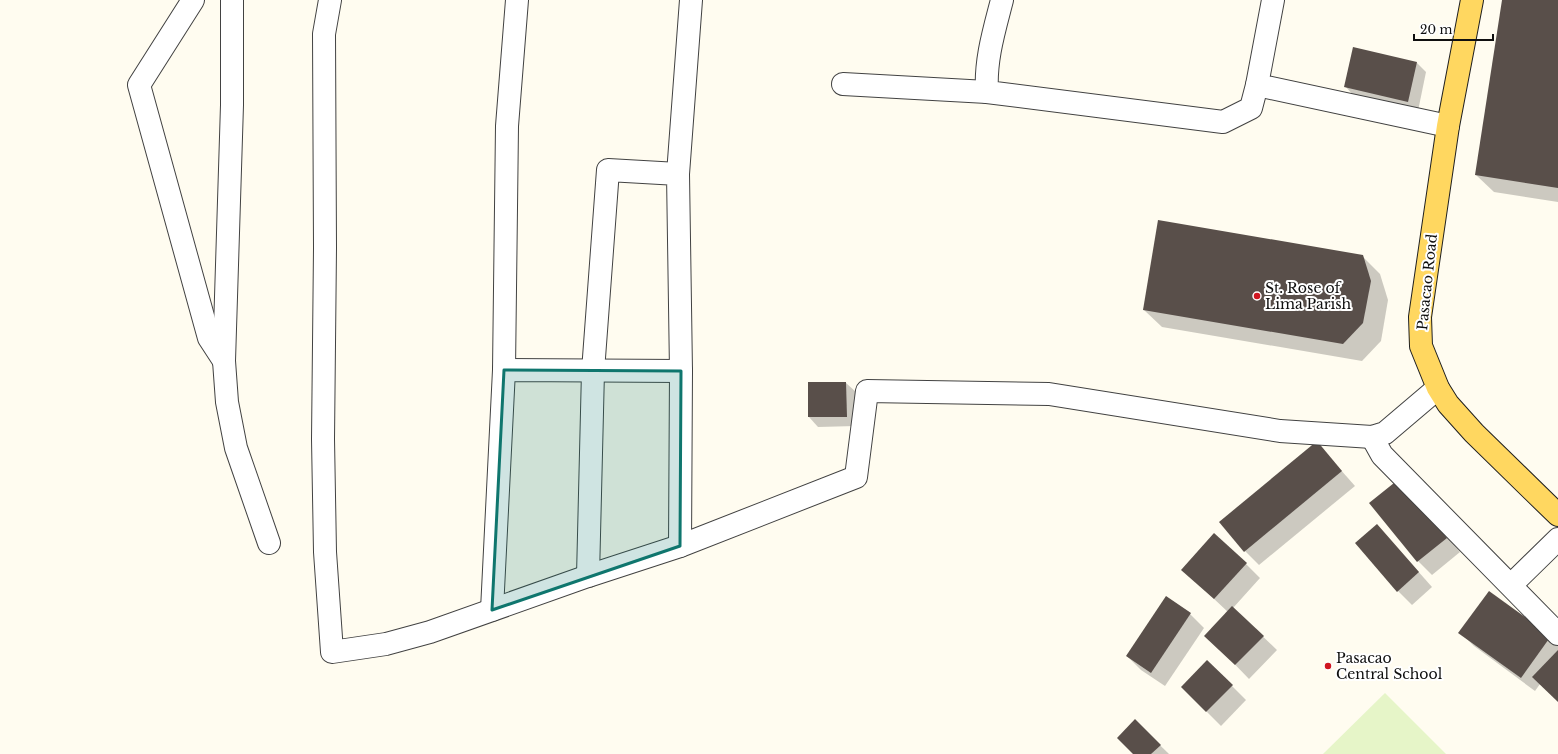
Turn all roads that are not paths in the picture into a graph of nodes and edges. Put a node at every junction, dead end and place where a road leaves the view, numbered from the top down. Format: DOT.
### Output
graph roads {
  1 [pos="193,0"];
  2 [pos="232,0"];
  3 [pos="330,0"];
  4 [pos="517,0"];
  5 [pos="691,0"];
  6 [pos="1002,0"];
  7 [pos="1273,0"];
  8 [pos="1472,0"];
  9 [pos="843,84"];
  10 [pos="1257,85"];
  11 [pos="987,92"];
  12 [pos="1448,126"];
  13 [pos="678,174"];
  14 [pos="224,361"];
  15 [pos="504,370"];
  16 [pos="593,371"];
  17 [pos="682,371"];
  18 [pos="1438,388"];
  19 [pos="1372,437"];
  20 [pos="1558,515"];
  21 [pos="1558,539"];
  22 [pos="268,543"];
  23 [pos="680,546"];
  24 [pos="588,576"];
  25 [pos="1511,585"];
  26 [pos="492,610"];
  27 [pos="1558,634"];
  1 -- 14 [label="street"];
  2 -- 14 [label="street"];
  3 -- 26 [label="street"];
  4 -- 15 [label="street"];
  5 -- 13 [label="street"];
  6 -- 11 [label="street"];
  7 -- 10 [label="street"];
  8 -- 12 [label="main road, Pasacao Road"];
  9 -- 11 [label="street"];
  10 -- 11 [label="street"];
  10 -- 12 [label="street"];
  12 -- 18 [label="main road, Pasacao Road"];
  13 -- 16 [label="street"];
  13 -- 17 [label="street"];
  14 -- 22 [label="street"];
  15 -- 16 [label="street"];
  15 -- 26 [label="street"];
  16 -- 17 [label="street"];
  16 -- 24 [label="street"];
  17 -- 23 [label="street"];
  18 -- 19 [label="street"];
  18 -- 20 [label="main road, Pasacao Road"];
  19 -- 23 [label="street"];
  19 -- 25 [label="street"];
  21 -- 25 [label="street"];
  23 -- 24 [label="street"];
  24 -- 26 [label="street"];
  25 -- 27 [label="street"];
}
